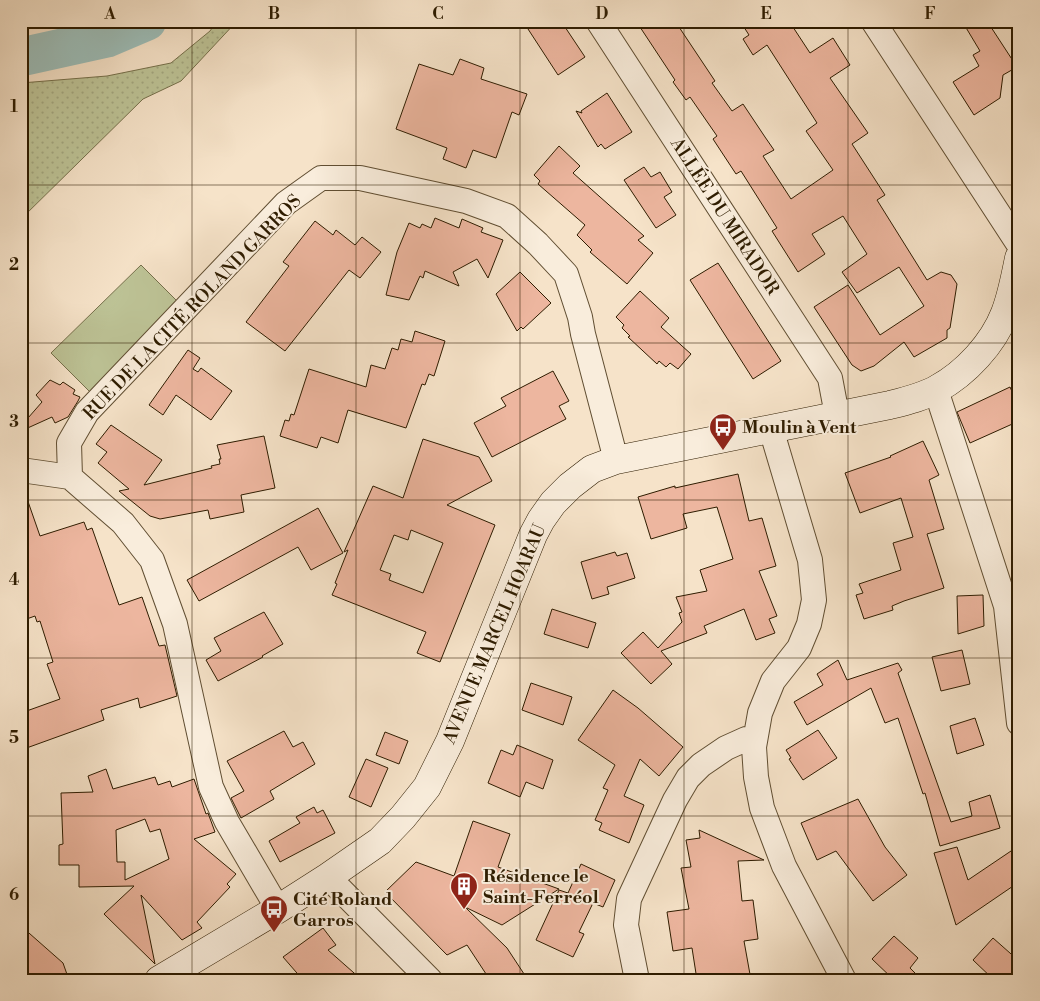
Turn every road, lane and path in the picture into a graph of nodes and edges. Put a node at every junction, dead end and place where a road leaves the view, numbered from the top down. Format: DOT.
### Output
graph roads {
  1 [pos="598,21"];
  2 [pos="873,21"];
  3 [pos="1019,244"];
  4 [pos="1019,258"];
  5 [pos="936,390"];
  6 [pos="837,416"];
  7 [pos="771,429"];
  8 [pos="616,460"];
  9 [pos="21,470"];
  10 [pos="70,477"];
  11 [pos="1019,723"];
  12 [pos="755,741"];
  13 [pos="328,877"];
  14 [pos="278,909"];
  15 [pos="159,980"];
  16 [pos="430,980"];
  17 [pos="637,980"];
  18 [pos="844,980"];
  1 -- 6 [label="street, ALLÉE DU MIRADOR"];
  2 -- 3 [label="street"];
  4 -- 5 [label="main road, AVENUE MARCEL HOARAU"];
  5 -- 6 [label="main road, AVENUE MARCEL HOARAU"];
  5 -- 11 [label="street"];
  6 -- 7 [label="main road, AVENUE MARCEL HOARAU"];
  7 -- 8 [label="main road, AVENUE MARCEL HOARAU"];
  7 -- 12 [label="street"];
  8 -- 10 [label="street, RUE DE LA CITÉ ROLAND GARROS"];
  8 -- 13 [label="main road, AVENUE MARCEL HOARAU"];
  9 -- 10 [label="street"];
  10 -- 14 [label="street"];
  12 -- 17 [label="street"];
  12 -- 18 [label="street"];
  13 -- 14 [label="main road, AVENUE MARCEL HOARAU"];
  13 -- 16 [label="street"];
  14 -- 15 [label="main road, AVENUE MARCEL HOARAU"];
}
